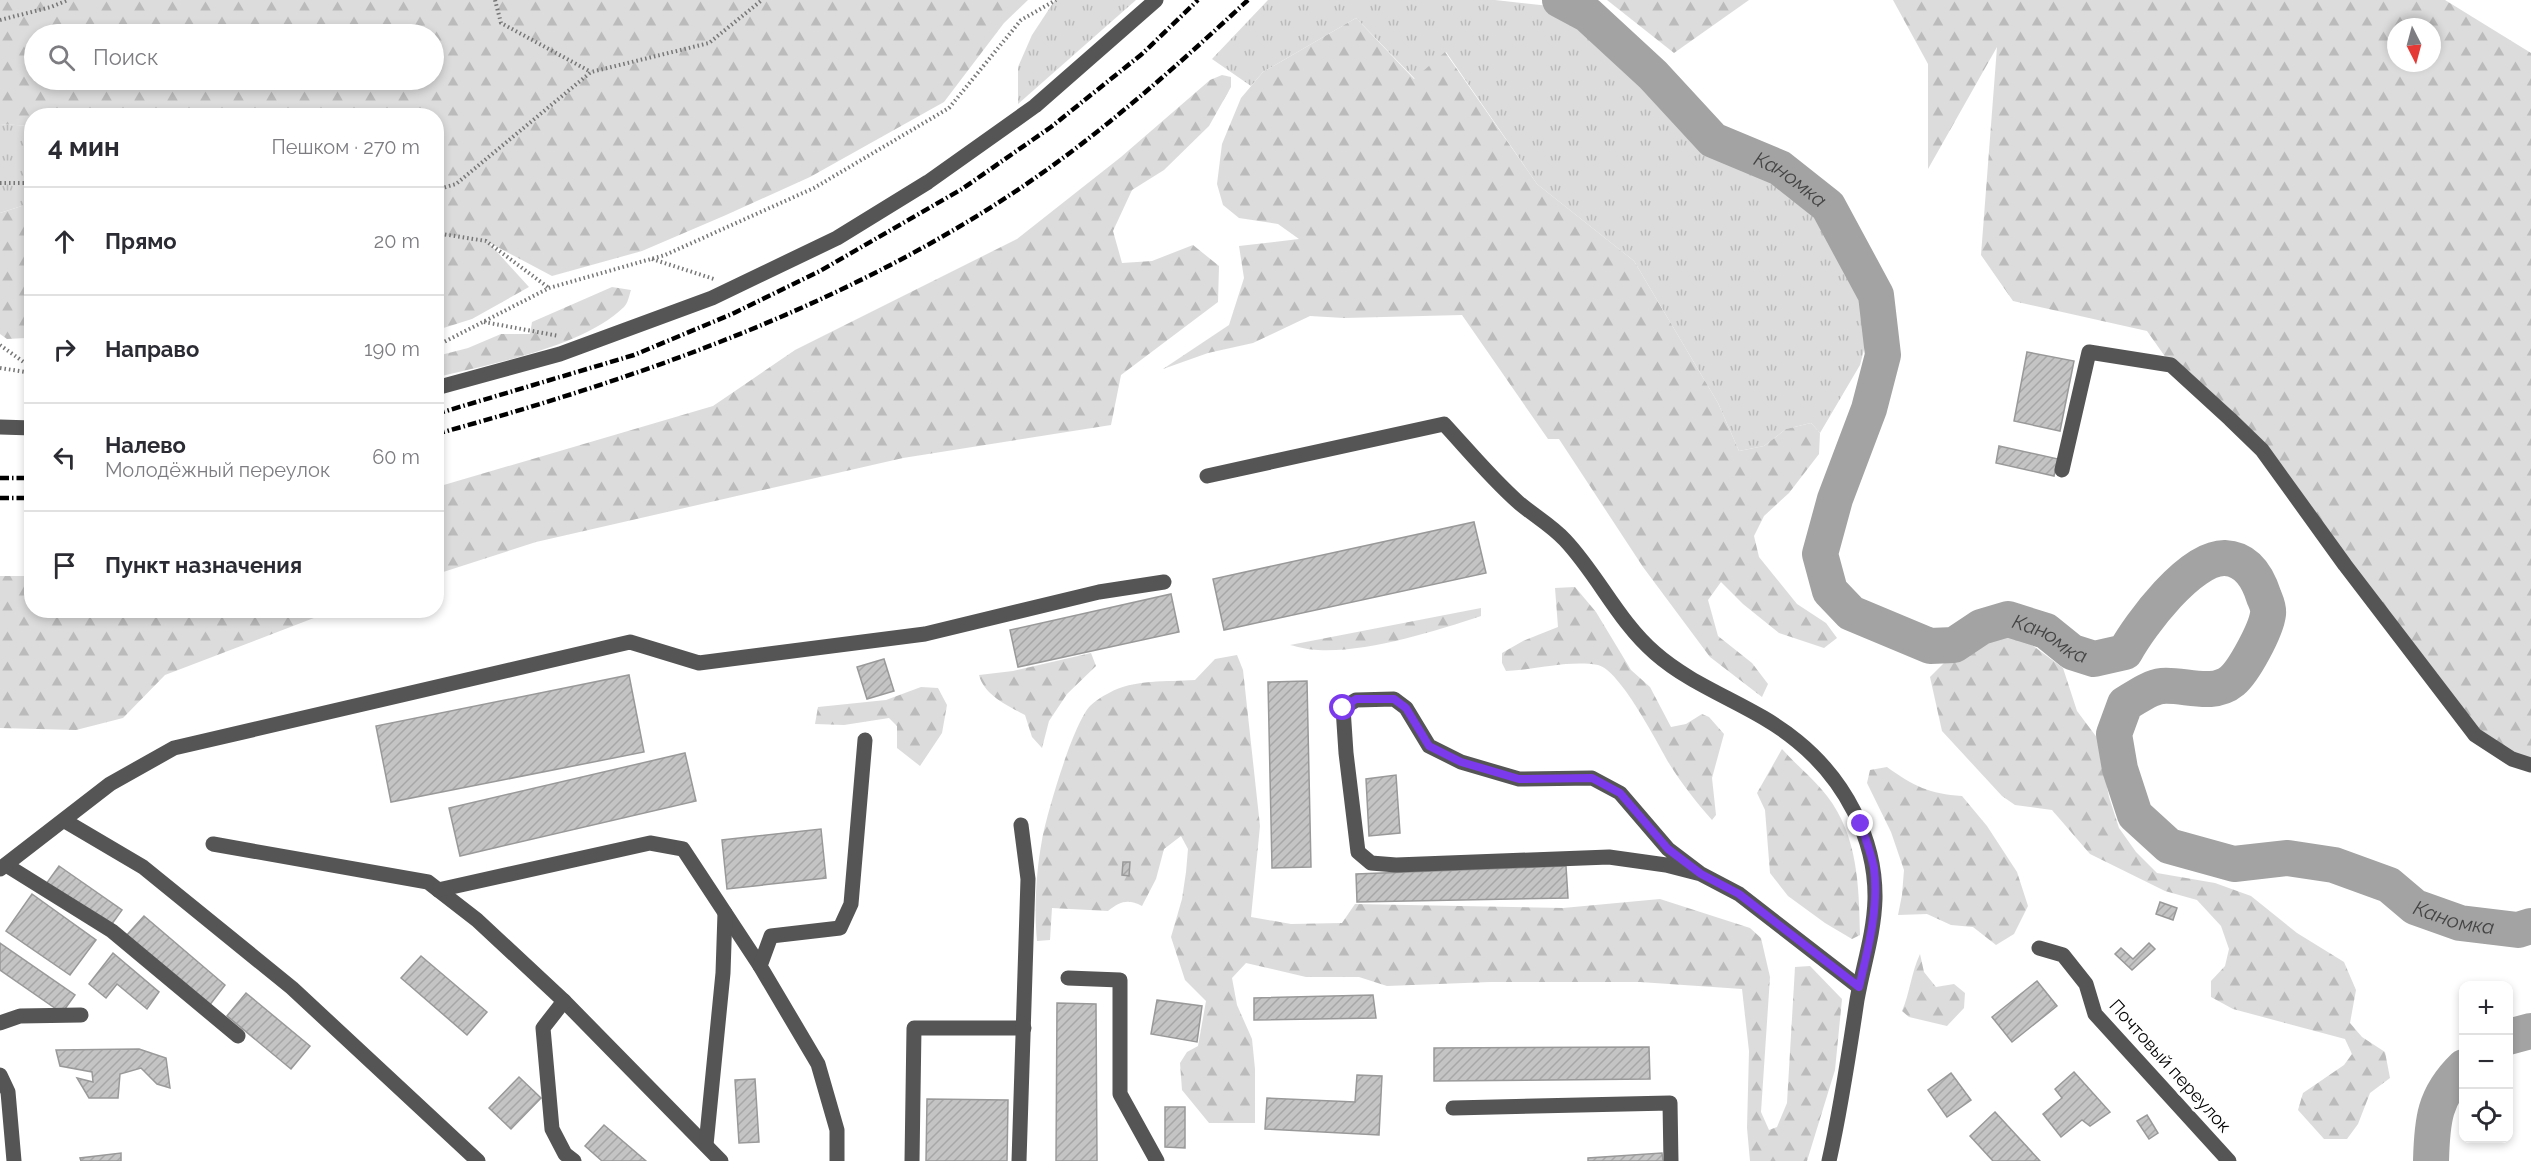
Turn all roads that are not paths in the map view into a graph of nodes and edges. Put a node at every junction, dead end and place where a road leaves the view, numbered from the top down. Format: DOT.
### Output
graph roads {
  1 [pos="1156,0"];
  2 [pos="444,386"];
  3 [pos="0,427"];
  4 [pos="24,428"];
  5 [pos="2062,470"];
  6 [pos="1207,476"];
  7 [pos="1164,582"];
  8 [pos="865,740"];
  9 [pos="2531,765"];
  10 [pos="65,821"];
  11 [pos="1021,825"];
  12 [pos="213,844"];
  13 [pos="3,867"];
  14 [pos="1701,874"];
  15 [pos="438,890"];
  16 [pos="725,913"];
  17 [pos="2039,948"];
  18 [pos="760,966"];
  19 [pos="1068,978"];
  20 [pos="1859,987"];
  21 [pos="564,1001"];
  22 [pos="81,1015"];
  23 [pos="0,1023"];
  24 [pos="1024,1028"];
  25 [pos="238,1036"];
  26 [pos="0,1075"];
  27 [pos="1453,1108"];
  28 [pos="706,1145"];
  29 [pos="14,1161"];
  30 [pos="478,1161"];
  31 [pos="574,1161"];
  32 [pos="721,1161"];
  33 [pos="837,1161"];
  34 [pos="912,1161"];
  35 [pos="1019,1161"];
  36 [pos="1157,1161"];
  37 [pos="1671,1161"];
  38 [pos="1829,1161"];
  39 [pos="2229,1161"];
  1 -- 2 [label="street"];
  3 -- 4 [label="street"];
  5 -- 9 [label="street"];
  6 -- 20 [label="street"];
  7 -- 10 [label="street"];
  8 -- 18 [label="street"];
  10 -- 13 [label="street"];
  10 -- 30 [label="street"];
  11 -- 24 [label="street"];
  12 -- 15 [label="street"];
  13 -- 25 [label="street"];
  14 -- 14 [label="street"];
  14 -- 20 [label="street"];
  15 -- 16 [label="street"];
  15 -- 21 [label="street"];
  16 -- 18 [label="street"];
  16 -- 28 [label="street"];
  17 -- 39 [label="street, Почтовый переулок"];
  18 -- 33 [label="street"];
  19 -- 36 [label="street"];
  20 -- 38 [label="street"];
  21 -- 28 [label="street"];
  21 -- 31 [label="street"];
  22 -- 23 [label="street"];
  24 -- 34 [label="street"];
  24 -- 35 [label="street"];
  26 -- 29 [label="street"];
  27 -- 37 [label="street"];
  28 -- 32 [label="street"];
}
